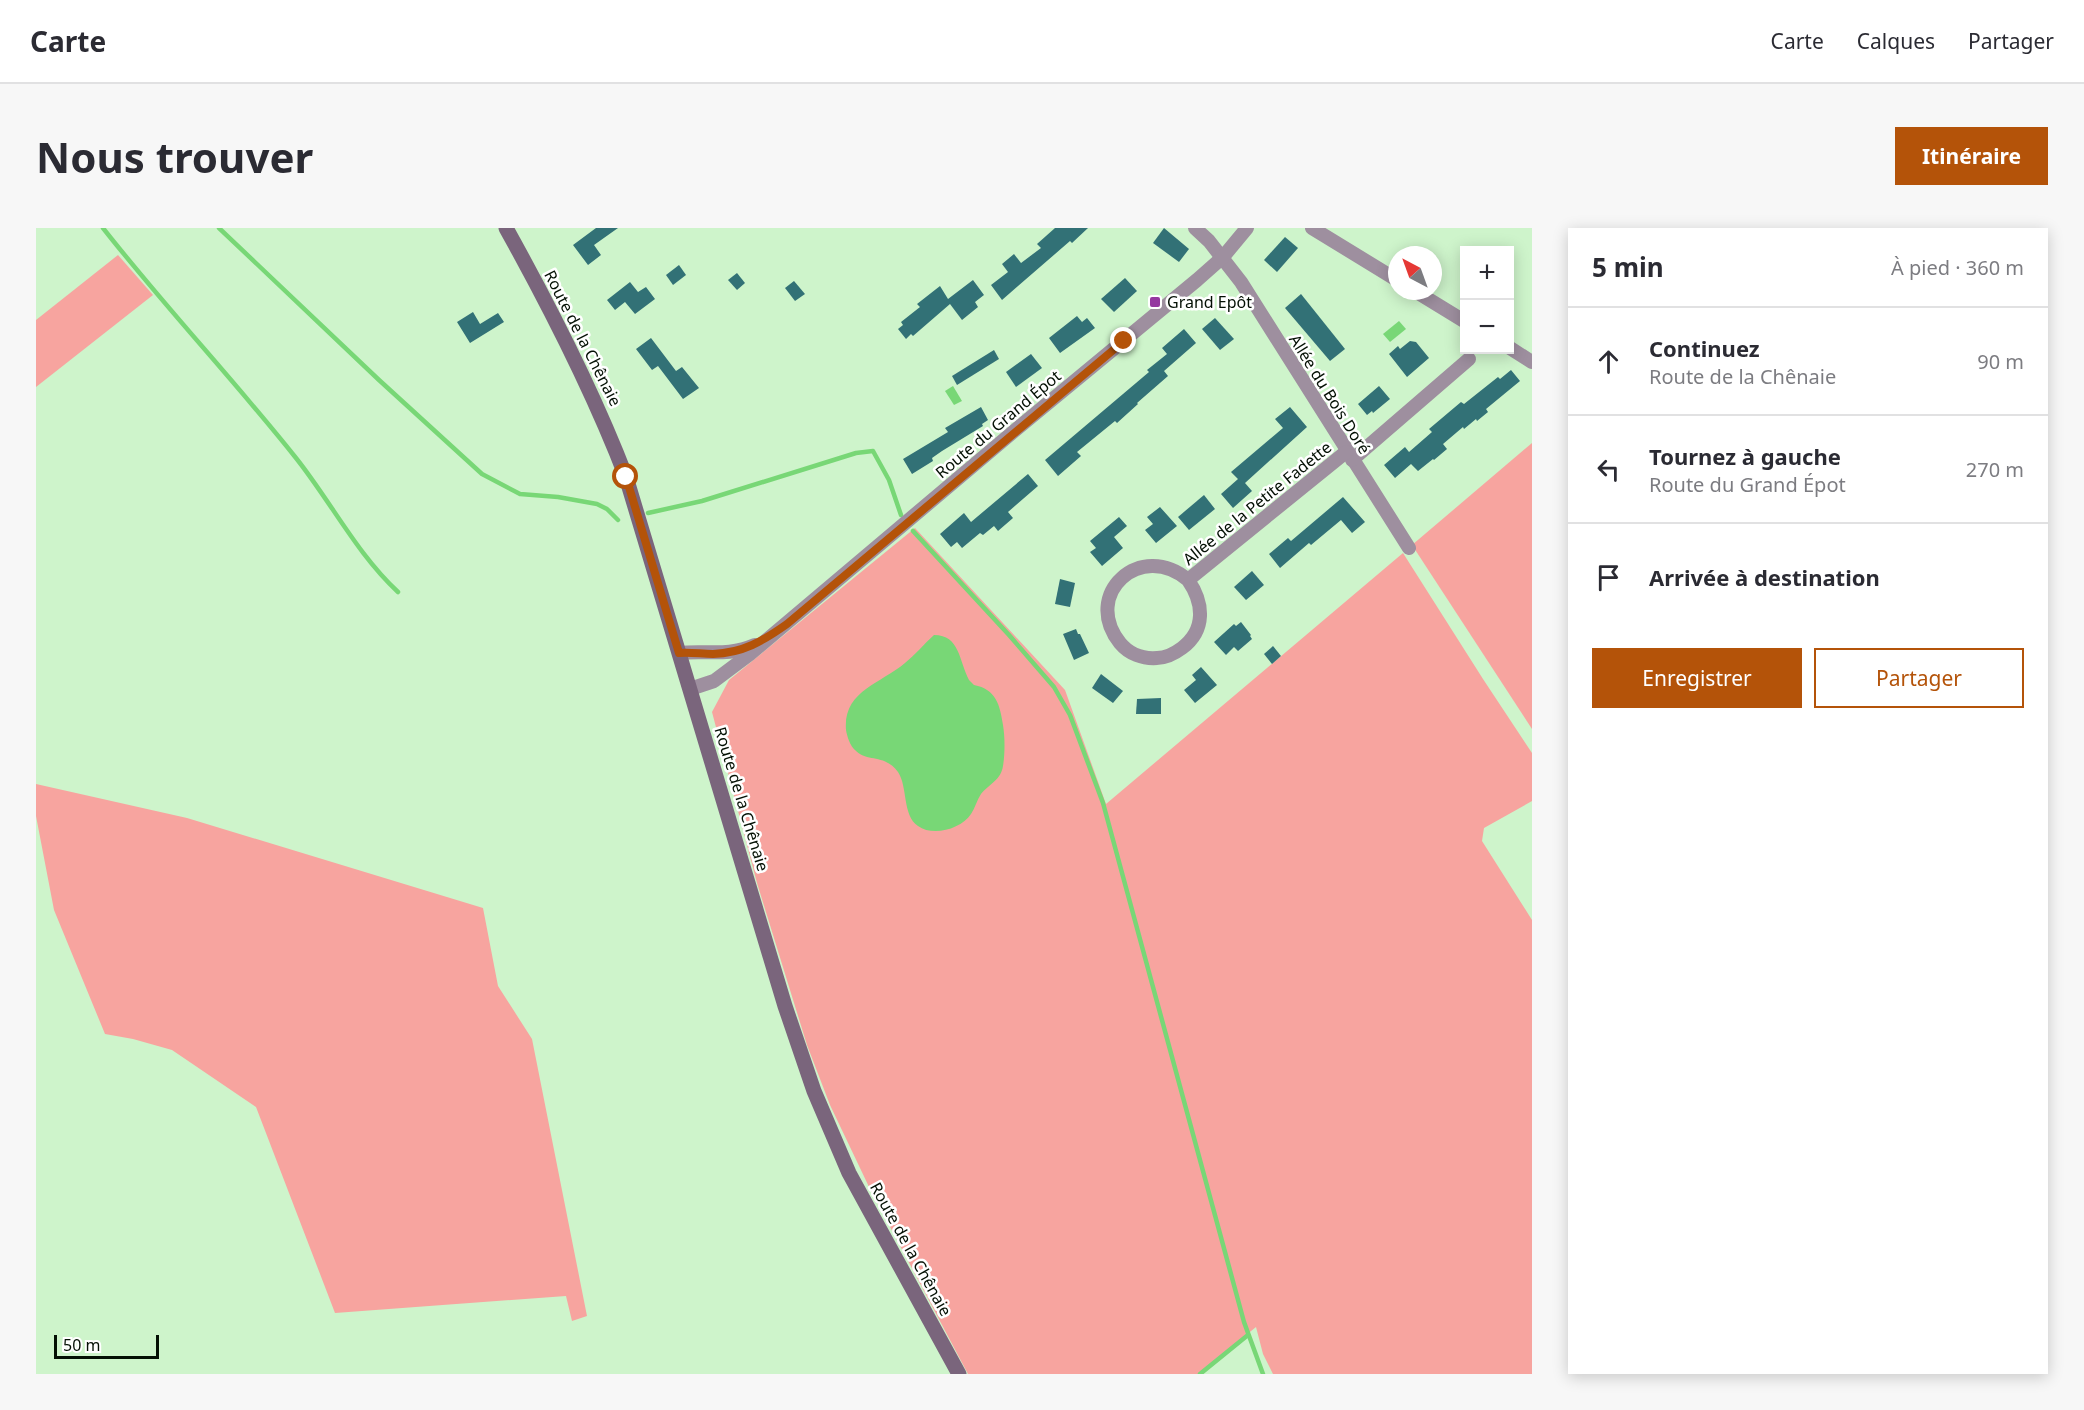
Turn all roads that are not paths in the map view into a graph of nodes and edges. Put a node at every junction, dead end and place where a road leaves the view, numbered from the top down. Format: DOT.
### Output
graph roads {
  1 [pos="506,228"];
  2 [pos="1195,228"];
  3 [pos="1247,228"];
  4 [pos="1312,228"];
  5 [pos="1223,257"];
  6 [pos="1388,274"];
  7 [pos="1430,300"];
  8 [pos="1460,319"];
  9 [pos="1514,351"];
  10 [pos="1469,359"];
  11 [pos="1532,362"];
  12 [pos="1349,456"];
  13 [pos="1409,548"];
  14 [pos="1188,580"];
  15 [pos="765,640"];
  16 [pos="679,653"];
  17 [pos="690,688"];
  18 [pos="959,1374"];
  1 -- 16 [label="main road, Route de la Chênaie"];
  2 -- 5 [label="street, Allée du Bois Doré"];
  3 -- 5 [label="street, Route du Grand Épot"];
  4 -- 6 [label="street"];
  5 -- 12 [label="street, Allée du Bois Doré"];
  5 -- 15 [label="street, Route du Grand Épot"];
  7 -- 8 [label="street"];
  9 -- 11 [label="street"];
  10 -- 12 [label="street, Allée de la Petite Fadette"];
  12 -- 13 [label="street, Allée du Bois Doré"];
  12 -- 14 [label="street, Allée de la Petite Fadette"];
  14 -- 14 [label="street, Allée de la Petite Fadette"];
  15 -- 16 [label="street, Route du Grand Épot"];
  15 -- 17 [label="street, Route du Grand Épot"];
  16 -- 17 [label="main road, Route de la Chênaie"];
  17 -- 18 [label="main road, Route de la Chênaie"];
}
